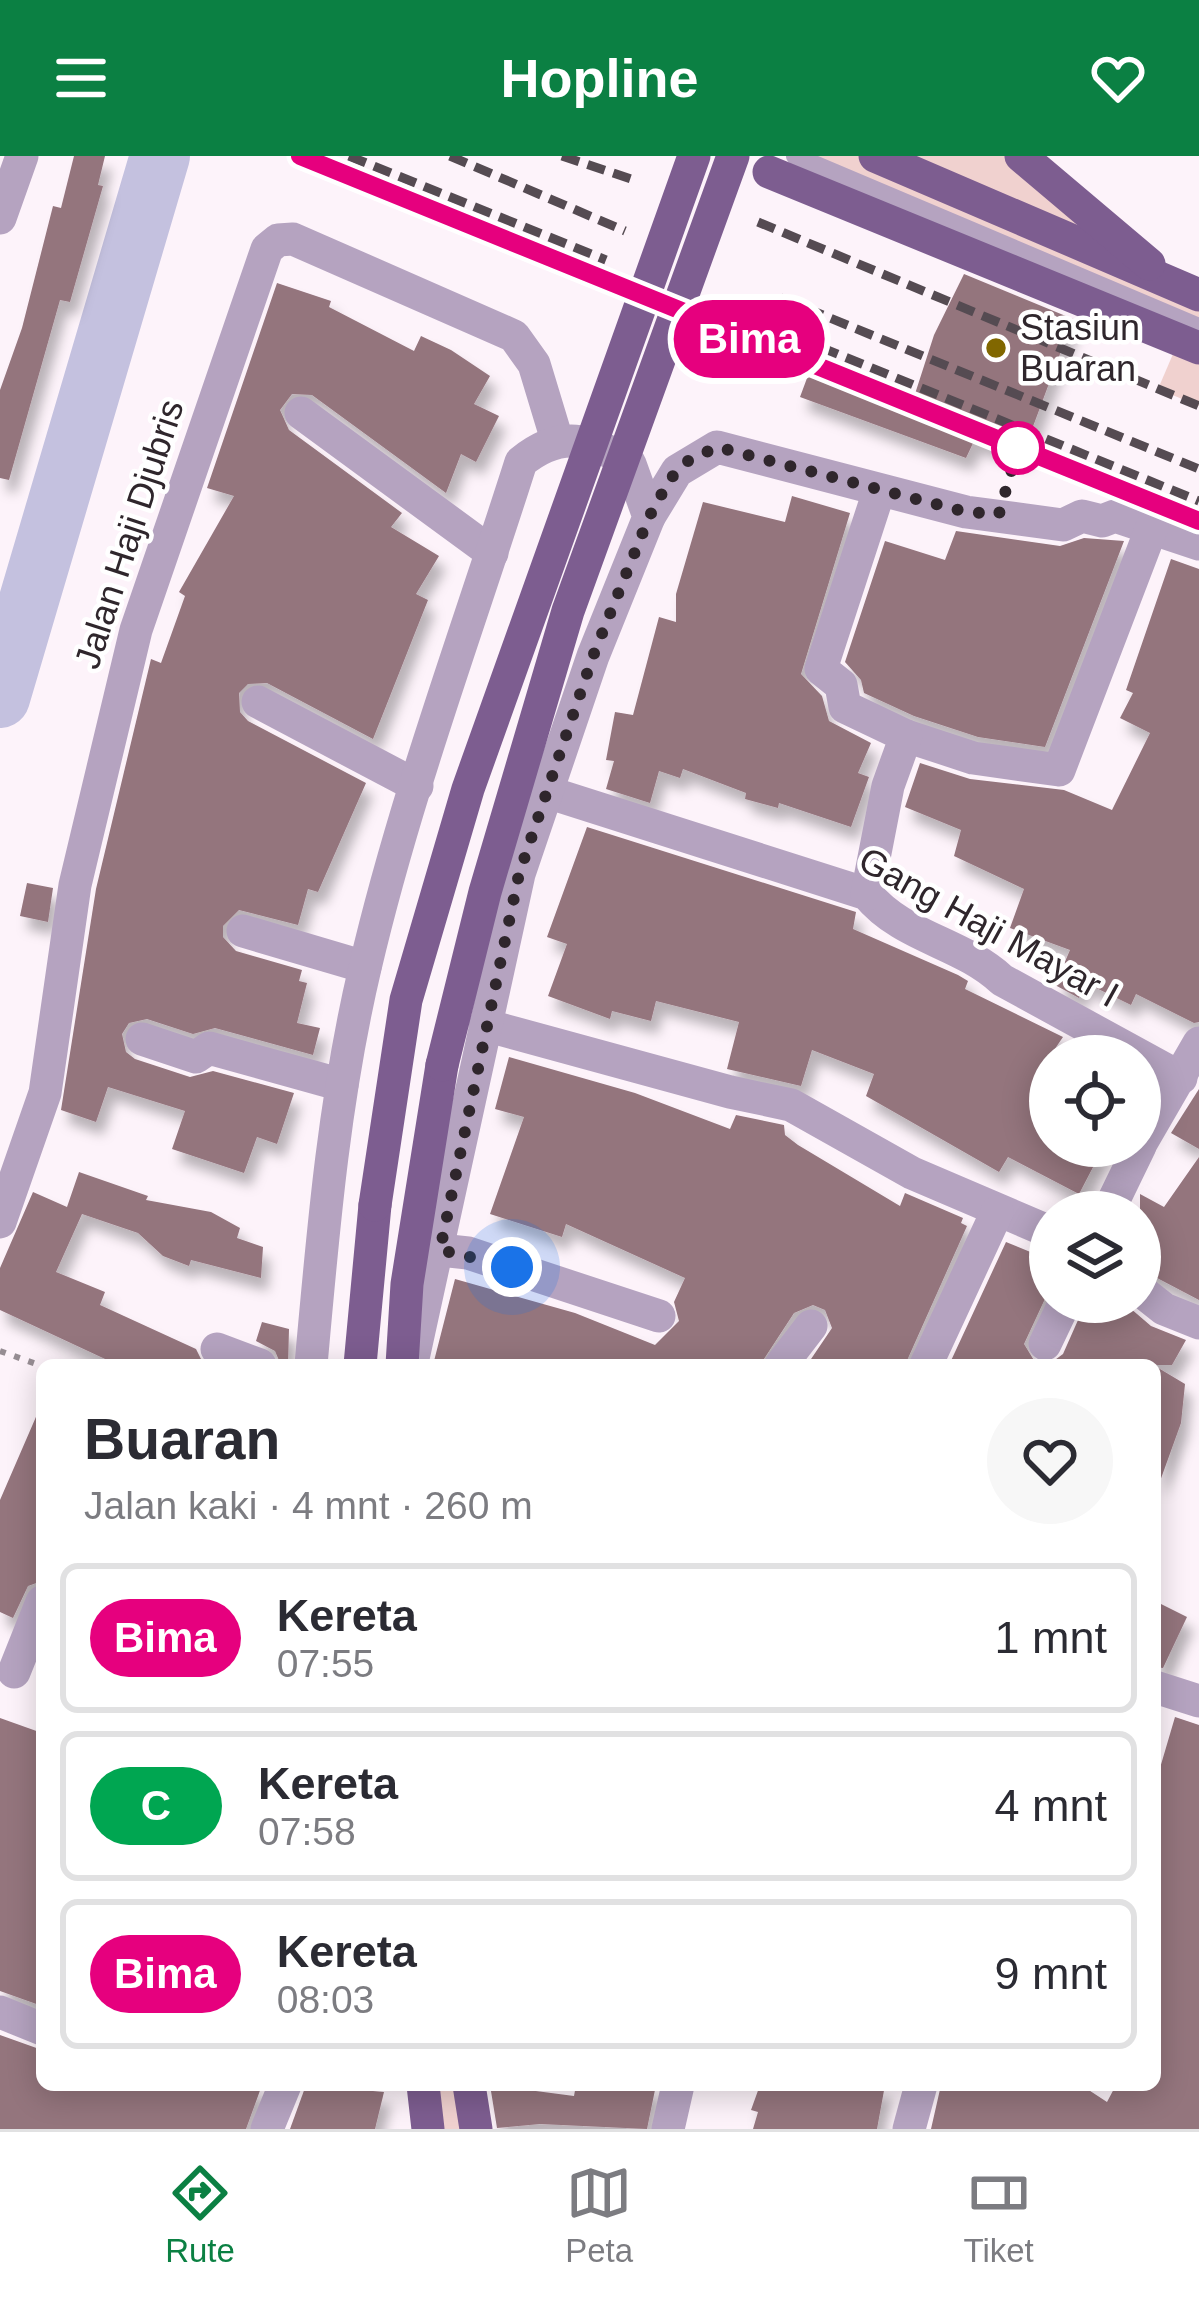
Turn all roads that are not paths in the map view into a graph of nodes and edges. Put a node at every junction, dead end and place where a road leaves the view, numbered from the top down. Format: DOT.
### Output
graph roads {
  1 [pos="694,156"];
  2 [pos="734,156"];
  3 [pos="875,156"];
  4 [pos="1022,156"];
  5 [pos="20,160"];
  6 [pos="779,161"];
  7 [pos="0,218"];
  8 [pos="1186,290"];
  9 [pos="1199,327"];
  10 [pos="1199,348"];
  11 [pos="301,413"];
  12 [pos="557,440"];
  13 [pos="879,491"];
  14 [pos="649,517"];
  15 [pos="1152,526"];
  16 [pos="1199,544"];
  17 [pos="492,553"];
  18 [pos="258,702"];
  19 [pos="906,736"];
  20 [pos="417,787"];
  21 [pos="547,792"];
  22 [pos="867,894"];
  23 [pos="243,931"];
  24 [pos="365,967"];
  25 [pos="485,1025"];
  26 [pos="142,1040"];
  27 [pos="1199,1043"];
  28 [pos="1181,1078"];
  29 [pos="342,1085"];
  30 [pos="1161,1111"];
  31 [pos="997,1212"];
  32 [pos="0,1222"];
  33 [pos="1029,1224"];
  34 [pos="440,1250"];
  35 [pos="1161,1307"];
  36 [pos="659,1316"];
  37 [pos="1055,1323"];
  38 [pos="1199,1323"];
  39 [pos="811,1326"];
  40 [pos="1045,1344"];
  41 [pos="217,1348"];
  42 [pos="245,1359"];
  43 [pos="311,1359"];
  44 [pos="361,1359"];
  45 [pos="402,1359"];
  46 [pos="413,1359"];
  47 [pos="786,1359"];
  48 [pos="929,1359"];
  49 [pos="36,1621"];
  50 [pos="19,1674"];
  51 [pos="1161,1691"];
  52 [pos="1199,1701"];
  53 [pos="0,2012"];
  54 [pos="36,2027"];
  55 [pos="283,2091"];
  56 [pos="424,2091"];
  57 [pos="470,2091"];
  58 [pos="677,2091"];
  59 [pos="920,2091"];
  60 [pos="267,2129"];
  61 [pos="428,2129"];
  62 [pos="476,2129"];
  63 [pos="668,2129"];
  64 [pos="910,2129"];
  1 -- 44 [label="main road, bridge"];
  2 -- 45 [label="main road, bridge"];
  3 -- 8 [label="main road"];
  4 -- 8 [label="main road"];
  5 -- 7 [label="street"];
  6 -- 9 [label="lane"];
  6 -- 10 [label="main road"];
  11 -- 17 [label="street"];
  12 -- 14 [label="street"];
  12 -- 17 [label="street"];
  12 -- 32 [label="street, Jalan Haji Djubris"];
  13 -- 14 [label="street"];
  13 -- 15 [label="street"];
  13 -- 19 [label="street"];
  14 -- 21 [label="street"];
  15 -- 16 [label="street"];
  15 -- 19 [label="street"];
  17 -- 20 [label="street"];
  18 -- 20 [label="street"];
  19 -- 22 [label="street"];
  20 -- 24 [label="street"];
  21 -- 22 [label="street, Gang Haji Mayar I"];
  21 -- 25 [label="street"];
  22 -- 28 [label="street, Gang Haji Mayar I"];
  23 -- 24 [label="street"];
  24 -- 29 [label="street"];
  25 -- 31 [label="street"];
  25 -- 34 [label="street"];
  26 -- 29 [label="street"];
  27 -- 28 [label="street"];
  28 -- 30 [label="street"];
  29 -- 43 [label="street"];
  31 -- 33 [label="street"];
  31 -- 48 [label="street"];
  34 -- 36 [label="street"];
  34 -- 46 [label="street"];
  35 -- 38 [label="street"];
  37 -- 40 [label="street"];
  39 -- 47 [label="street"];
  41 -- 42 [label="street"];
  49 -- 50 [label="street"];
  51 -- 52 [label="street"];
  53 -- 54 [label="street"];
  55 -- 60 [label="street"];
  56 -- 61 [label="main road"];
  57 -- 62 [label="main road"];
  58 -- 63 [label="street"];
  59 -- 64 [label="street"];
}
